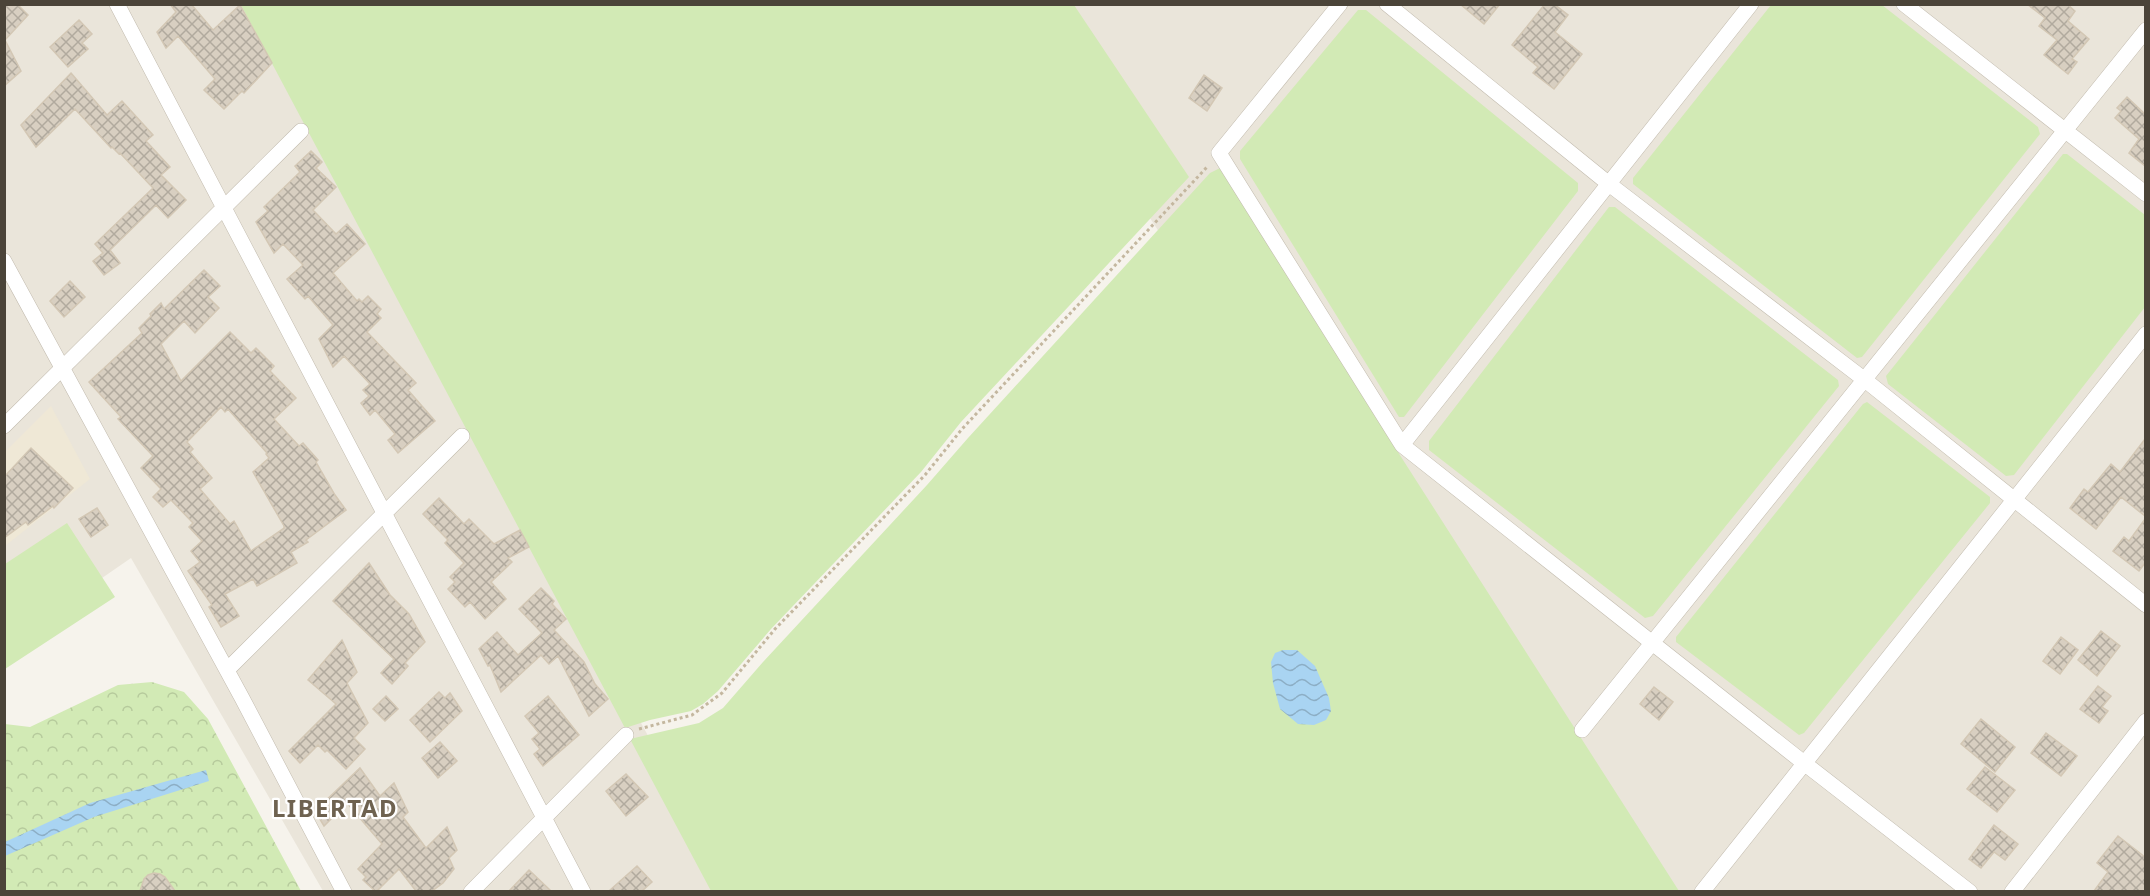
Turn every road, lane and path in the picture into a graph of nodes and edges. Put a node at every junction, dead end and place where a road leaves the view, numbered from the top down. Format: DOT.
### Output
graph roads {
  1 [pos="117,4"];
  2 [pos="1340,4"];
  3 [pos="1386,4"];
  4 [pos="1751,4"];
  5 [pos="1904,4"];
  6 [pos="2145,30"];
  7 [pos="302,131"];
  8 [pos="2065,131"];
  9 [pos="1220,153"];
  10 [pos="1609,184"];
  11 [pos="2145,194"];
  12 [pos="224,208"];
  13 [pos="4,261"];
  14 [pos="2145,334"];
  15 [pos="63,368"];
  16 [pos="1865,380"];
  17 [pos="4,426"];
  18 [pos="462,436"];
  19 [pos="1402,445"];
  20 [pos="2014,499"];
  21 [pos="385,513"];
  22 [pos="2145,605"];
  23 [pos="1653,643"];
  24 [pos="227,670"];
  25 [pos="2145,721"];
  26 [pos="1582,730"];
  27 [pos="626,735"];
  28 [pos="1804,763"];
  29 [pos="544,818"];
  30 [pos="344,891"];
  31 [pos="471,891"];
  32 [pos="583,891"];
  33 [pos="1702,891"];
  34 [pos="1970,891"];
  35 [pos="2012,891"];
  1 -- 12 [label="street"];
  2 -- 9 [label="street"];
  3 -- 10 [label="street"];
  4 -- 10 [label="street"];
  5 -- 8 [label="street"];
  6 -- 8 [label="street"];
  7 -- 12 [label="street"];
  8 -- 11 [label="street"];
  8 -- 16 [label="street"];
  9 -- 19 [label="street"];
  9 -- 27 [label="path"];
  10 -- 16 [label="street"];
  10 -- 19 [label="street"];
  12 -- 15 [label="street"];
  12 -- 21 [label="street"];
  13 -- 15 [label="street"];
  14 -- 20 [label="street"];
  15 -- 17 [label="street"];
  15 -- 24 [label="street"];
  16 -- 20 [label="street"];
  16 -- 23 [label="street"];
  18 -- 21 [label="street"];
  19 -- 23 [label="street"];
  20 -- 22 [label="street"];
  20 -- 28 [label="street"];
  21 -- 24 [label="street"];
  21 -- 29 [label="street"];
  23 -- 26 [label="street"];
  23 -- 28 [label="street"];
  24 -- 30 [label="street"];
  25 -- 35 [label="street"];
  27 -- 29 [label="street"];
  28 -- 33 [label="street"];
  28 -- 34 [label="street"];
  29 -- 31 [label="street"];
  29 -- 32 [label="street"];
}
